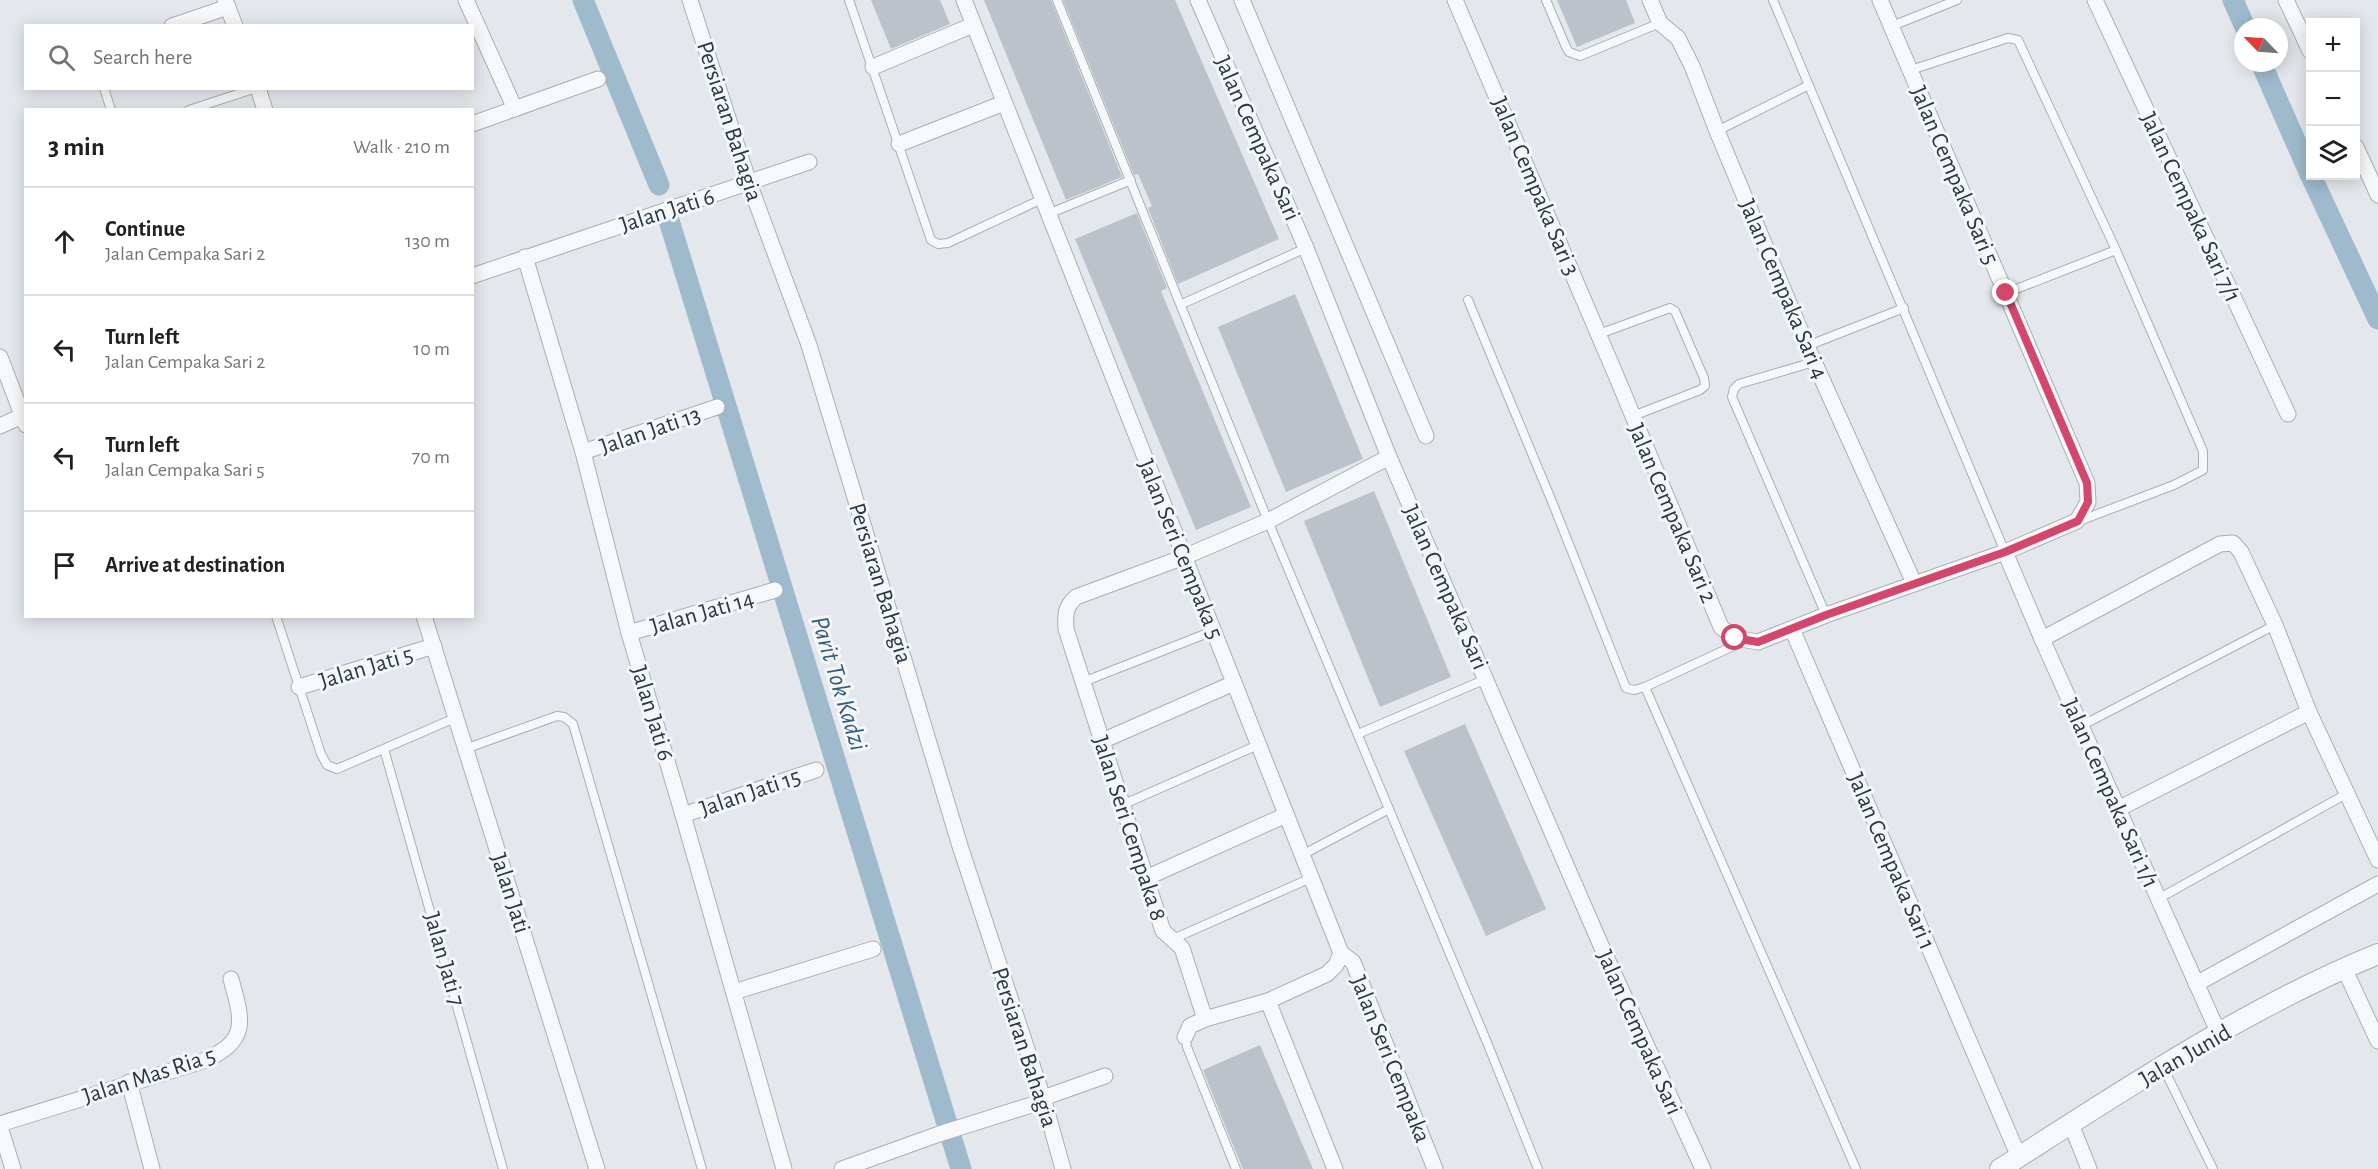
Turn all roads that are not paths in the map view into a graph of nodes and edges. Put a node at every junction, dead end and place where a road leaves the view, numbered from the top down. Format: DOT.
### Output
graph roads {
  1 [pos="466,0"];
  2 [pos="690,0"];
  3 [pos="849,0"];
  4 [pos="964,0"];
  5 [pos="1057,0"];
  6 [pos="1198,0"];
  7 [pos="1242,0"];
  8 [pos="1455,0"];
  9 [pos="1546,0"];
  10 [pos="1650,0"];
  11 [pos="1773,0"];
  12 [pos="1880,0"];
  13 [pos="1957,0"];
  14 [pos="2095,0"];
  15 [pos="2286,0"];
  16 [pos="226,3"];
  17 [pos="1660,23"];
  18 [pos="177,24"];
  19 [pos="234,24"];
  20 [pos="974,25"];
  21 [pos="1892,26"];
  22 [pos="2306,42"];
  23 [pos="873,68"];
  24 [pos="1911,70"];
  25 [pos="598,79"];
  26 [pos="1809,85"];
  27 [pos="105,90"];
  28 [pos="251,90"];
  29 [pos="258,90"];
  30 [pos="1004,103"];
  31 [pos="110,108"];
  32 [pos="195,108"];
  33 [pos="264,108"];
  34 [pos="515,109"];
  35 [pos="474,123"];
  36 [pos="1717,131"];
  37 [pos="899,144"];
  38 [pos="2360,157"];
  39 [pos="809,162"];
  40 [pos="1131,180"];
  41 [pos="749,183"];
  42 [pos="2378,195"];
  43 [pos="1042,199"];
  44 [pos="1048,214"];
  45 [pos="1306,248"];
  46 [pos="2116,250"];
  47 [pos="525,256"];
  48 [pos="474,275"];
  49 [pos="2006,293"];
  50 [pos="1468,300"];
  51 [pos="1182,304"];
  52 [pos="1905,308"];
  53 [pos="1599,334"];
  54 [pos="1807,346"];
  55 [pos="0,357"];
  56 [pos="1814,362"];
  57 [pos="1616,373"];
  58 [pos="717,407"];
  59 [pos="2288,414"];
  60 [pos="1633,416"];
  61 [pos="24,420"];
  62 [pos="0,426"];
  63 [pos="1426,436"];
  64 [pos="583,452"];
  65 [pos="1389,457"];
  66 [pos="1268,521"];
  67 [pos="2078,521"];
  68 [pos="2005,552"];
  69 [pos="1184,557"];
  70 [pos="1914,583"];
  71 [pos="775,590"];
  72 [pos="1826,615"];
  73 [pos="277,618"];
  74 [pos="425,618"];
  75 [pos="2275,625"];
  76 [pos="1792,629"];
  77 [pos="1213,631"];
  78 [pos="628,633"];
  79 [pos="2042,639"];
  80 [pos="1746,640"];
  81 [pos="434,646"];
  82 [pos="1486,679"];
  83 [pos="1083,682"];
  84 [pos="1234,683"];
  85 [pos="299,687"];
  86 [pos="1645,687"];
  87 [pos="2309,712"];
  88 [pos="455,718"];
  89 [pos="2080,726"];
  90 [pos="1358,734"];
  91 [pos="1102,741"];
  92 [pos="1258,745"];
  93 [pos="465,748"];
  94 [pos="384,749"];
  95 [pos="816,770"];
  96 [pos="2348,793"];
  97 [pos="1122,805"];
  98 [pos="1389,809"];
  99 [pos="2118,809"];
  100 [pos="683,815"];
  101 [pos="1286,815"];
  102 [pos="1302,855"];
  103 [pos="2378,860"];
  104 [pos="1146,878"];
  105 [pos="1311,878"];
  106 [pos="2378,884"];
  107 [pos="2158,899"];
  108 [pos="1172,940"];
  109 [pos="873,949"];
  110 [pos="1341,953"];
  111 [pos="2378,954"];
  112 [pos="2344,968"];
  113 [pos="231,979"];
  114 [pos="2196,984"];
  115 [pos="734,992"];
  116 [pos="1268,1001"];
  117 [pos="1205,1019"];
  118 [pos="2219,1034"];
  119 [pos="1185,1037"];
  120 [pos="2378,1041"];
  121 [pos="2163,1067"];
  122 [pos="1106,1076"];
  123 [pos="129,1082"];
  124 [pos="1044,1099"];
  125 [pos="2071,1124"];
  126 [pos="0,1126"];
  127 [pos="2019,1157"];
  128 [pos="13,1169"];
  129 [pos="152,1169"];
  130 [pos="503,1169"];
  131 [pos="597,1169"];
  132 [pos="702,1169"];
  133 [pos="784,1169"];
  134 [pos="843,1169"];
  135 [pos="1063,1169"];
  136 [pos="1236,1169"];
  137 [pos="1335,1169"];
  138 [pos="1435,1169"];
  139 [pos="1538,1169"];
  140 [pos="1703,1169"];
  141 [pos="1856,1169"];
  142 [pos="2000,1169"];
  143 [pos="2089,1169"];
  144 [pos="2213,1169"];
  1 -- 34 [label="street"];
  2 -- 41 [label="street, Persiaran Bahagia"];
  3 -- 23 [label="lane"];
  4 -- 20 [label="street, Jalan Seri Cempaka 5"];
  5 -- 40 [label="lane"];
  6 -- 45 [label="street, Jalan Cempaka Sari"];
  7 -- 63 [label="street"];
  8 -- 53 [label="street, Jalan Cempaka Sari 3"];
  9 -- 17 [label="lane"];
  10 -- 17 [label="street, Jalan Cempaka Sari 4"];
  11 -- 26 [label="lane"];
  12 -- 21 [label="street, Jalan Cempaka Sari 5"];
  13 -- 21 [label="lane"];
  14 -- 59 [label="street, Jalan Cempaka Sari 7/1"];
  15 -- 22 [label="street"];
  16 -- 18 [label="street"];
  16 -- 19 [label="street"];
  17 -- 36 [label="street, Jalan Cempaka Sari 4"];
  20 -- 23 [label="street"];
  20 -- 30 [label="street, Jalan Seri Cempaka 5"];
  21 -- 24 [label="street, Jalan Cempaka Sari 5"];
  23 -- 37 [label="lane"];
  24 -- 46 [label="lane"];
  24 -- 49 [label="street, Jalan Cempaka Sari 5"];
  25 -- 34 [label="street"];
  26 -- 36 [label="lane"];
  26 -- 52 [label="lane"];
  27 -- 31 [label="lane"];
  28 -- 32 [label="lane"];
  29 -- 33 [label="street"];
  30 -- 37 [label="street"];
  30 -- 43 [label="street, Jalan Seri Cempaka 5"];
  34 -- 35 [label="street"];
  36 -- 54 [label="street, Jalan Cempaka Sari 4"];
  37 -- 43 [label="lane"];
  38 -- 42 [label="street"];
  39 -- 41 [label="street, Jalan Jati 6"];
  40 -- 44 [label="lane"];
  40 -- 51 [label="lane"];
  41 -- 47 [label="street, Jalan Jati 6"];
  41 -- 124 [label="street, Persiaran Bahagia"];
  43 -- 44 [label="street, Jalan Seri Cempaka 5"];
  44 -- 69 [label="street, Jalan Seri Cempaka 5"];
  45 -- 51 [label="lane"];
  45 -- 65 [label="street, Jalan Cempaka Sari"];
  46 -- 49 [label="lane"];
  46 -- 67 [label="lane"];
  47 -- 48 [label="street, Jalan Jati 6"];
  47 -- 64 [label="street, Jalan Jati 6"];
  49 -- 67 [label="street, Jalan Cempaka Sari 5"];
  50 -- 86 [label="lane"];
  51 -- 66 [label="lane"];
  52 -- 54 [label="lane"];
  52 -- 68 [label="lane"];
  53 -- 57 [label="street, Jalan Cempaka Sari 3"];
  53 -- 60 [label="lane"];
  54 -- 56 [label="street, Jalan Cempaka Sari 4"];
  55 -- 61 [label="street"];
  56 -- 70 [label="street, Jalan Cempaka Sari 4"];
  56 -- 72 [label="lane"];
  57 -- 60 [label="street, Jalan Cempaka Sari 2"];
  58 -- 64 [label="street, Jalan Jati 13"];
  60 -- 80 [label="street, Jalan Cempaka Sari 2"];
  61 -- 62 [label="street"];
  64 -- 78 [label="street, Jalan Jati 6"];
  65 -- 66 [label="street"];
  65 -- 82 [label="street, Jalan Cempaka Sari"];
  66 -- 69 [label="street"];
  66 -- 90 [label="lane"];
  67 -- 68 [label="street"];
  68 -- 70 [label="street"];
  68 -- 79 [label="street, Jalan Cempaka Sari 1/1"];
  69 -- 77 [label="street, Jalan Seri Cempaka 5"];
  69 -- 83 [label="street, Jalan Seri Cempaka 8"];
  70 -- 72 [label="street"];
  71 -- 78 [label="street, Jalan Jati 14"];
  72 -- 76 [label="street"];
  73 -- 85 [label="lane"];
  74 -- 81 [label="street, Jalan Jati"];
  75 -- 79 [label="street"];
  75 -- 87 [label="street"];
  75 -- 89 [label="lane"];
  76 -- 80 [label="street"];
  76 -- 127 [label="street, Jalan Cempaka Sari 1"];
  77 -- 83 [label="lane"];
  77 -- 84 [label="street, Jalan Seri Cempaka 5"];
  78 -- 100 [label="street, Jalan Jati 6"];
  79 -- 89 [label="street, Jalan Cempaka Sari 1/1"];
  80 -- 86 [label="lane"];
  81 -- 85 [label="street, Jalan Jati 5"];
  81 -- 88 [label="street, Jalan Jati"];
  82 -- 90 [label="lane"];
  82 -- 140 [label="street, Jalan Cempaka Sari"];
  83 -- 91 [label="street, Jalan Seri Cempaka 8"];
  84 -- 91 [label="street"];
  84 -- 92 [label="street, Jalan Seri Cempaka 5"];
  85 -- 94 [label="lane"];
  86 -- 141 [label="lane"];
  87 -- 96 [label="street"];
  87 -- 99 [label="street"];
  88 -- 93 [label="street, Jalan Jati"];
  88 -- 94 [label="lane"];
  89 -- 99 [label="street, Jalan Cempaka Sari 1/1"];
  90 -- 98 [label="lane"];
  91 -- 97 [label="street, Jalan Seri Cempaka 8"];
  92 -- 97 [label="lane"];
  92 -- 101 [label="street, Jalan Seri Cempaka 5"];
  93 -- 131 [label="street, Jalan Jati"];
  93 -- 132 [label="lane"];
  94 -- 130 [label="lane, Jalan Jati 7"];
  95 -- 100 [label="street, Jalan Jati 15"];
  96 -- 103 [label="street"];
  96 -- 107 [label="lane"];
  97 -- 104 [label="street, Jalan Seri Cempaka 8"];
  98 -- 102 [label="lane"];
  98 -- 139 [label="lane"];
  99 -- 107 [label="street, Jalan Cempaka Sari 1/1"];
  100 -- 115 [label="street, Jalan Jati 6"];
  101 -- 102 [label="street, Jalan Seri Cempaka 5"];
  101 -- 104 [label="street"];
  102 -- 105 [label="street, Jalan Seri Cempaka 5"];
  104 -- 108 [label="street, Jalan Seri Cempaka 8"];
  105 -- 108 [label="lane"];
  105 -- 110 [label="street, Jalan Seri Cempaka 5"];
  106 -- 114 [label="street"];
  107 -- 114 [label="street, Jalan Cempaka Sari 1/1"];
  108 -- 117 [label="street, Jalan Seri Cempaka 8"];
  109 -- 115 [label="street"];
  110 -- 116 [label="street"];
  110 -- 138 [label="street, Jalan Seri Cempaka"];
  111 -- 112 [label="street, Jalan Junid"];
  112 -- 118 [label="street, Jalan Junid"];
  112 -- 120 [label="street"];
  113 -- 123 [label="street, Jalan Mas Ria 5"];
  114 -- 118 [label="street, Jalan Cempaka Sari 1/1"];
  115 -- 133 [label="street, Jalan Jati 6"];
  116 -- 117 [label="street"];
  116 -- 137 [label="street"];
  117 -- 119 [label="street"];
  118 -- 121 [label="street, Jalan Junid"];
  119 -- 136 [label="lane"];
  121 -- 125 [label="street, Jalan Junid"];
  121 -- 144 [label="lane"];
  122 -- 124 [label="street"];
  123 -- 126 [label="street, Jalan Mas Ria 5"];
  123 -- 129 [label="street"];
  124 -- 134 [label="street"];
  124 -- 135 [label="street, Persiaran Bahagia"];
  125 -- 127 [label="street, Jalan Junid"];
  125 -- 143 [label="street"];
  126 -- 128 [label="street"];
  127 -- 142 [label="street, Jalan Junid"];
}
